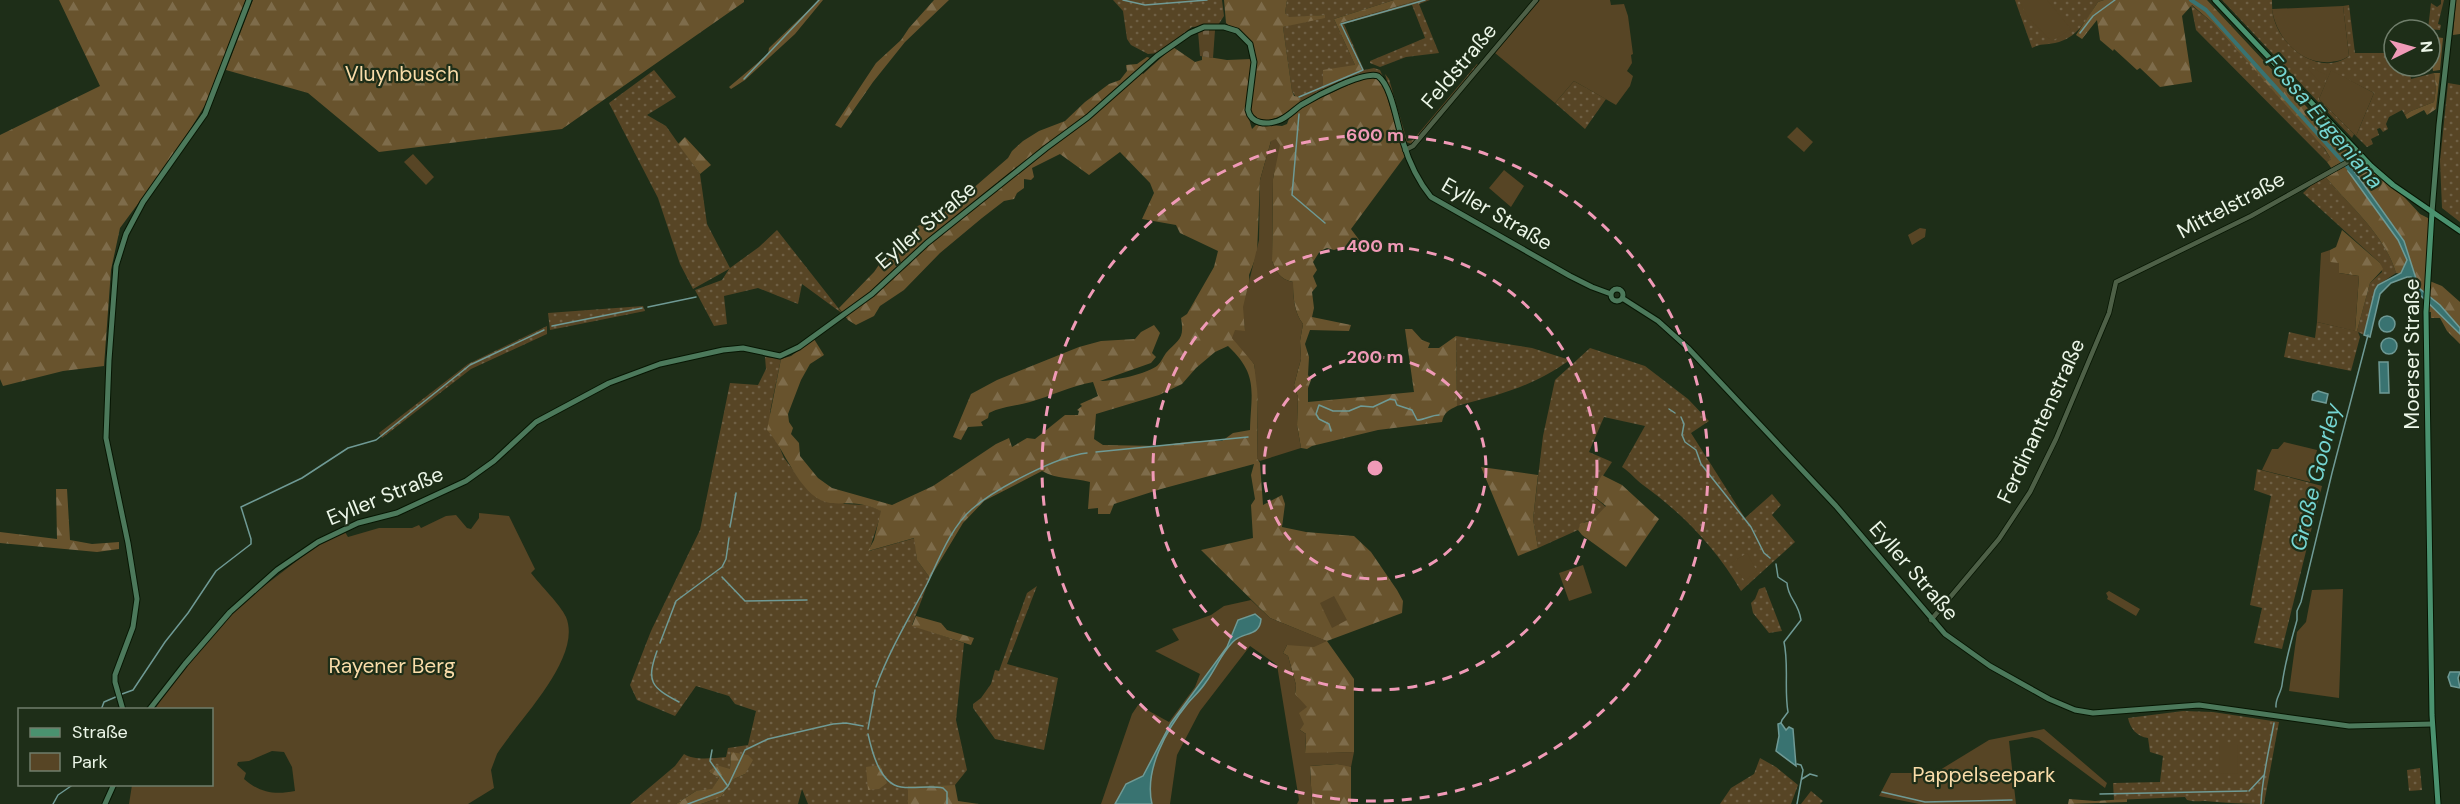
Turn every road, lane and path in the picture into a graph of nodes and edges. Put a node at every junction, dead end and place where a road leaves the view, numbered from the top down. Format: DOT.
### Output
graph roads {
  1 [pos="249,0"];
  2 [pos="1536,0"];
  3 [pos="2215,0"];
  4 [pos="2452,0"];
  5 [pos="1405,150"];
  6 [pos="2360,155"];
  7 [pos="2432,212"];
  8 [pos="2460,231"];
  9 [pos="2116,282"];
  10 [pos="1931,620"];
  11 [pos="122,708"];
  12 [pos="151,708"];
  13 [pos="2432,724"];
  14 [pos="113,786"];
  15 [pos="105,804"];
  16 [pos="2438,804"];
  1 -- 11 [label="main road"];
  2 -- 5 [label="street, Feldstraße"];
  3 -- 6 [label="main road"];
  4 -- 7 [label="main road"];
  5 -- 10 [label="main road, Eyller Straße"];
  5 -- 12 [label="main road, Eyller Straße"];
  6 -- 7 [label="main road"];
  6 -- 9 [label="street, Mittelstraße"];
  7 -- 8 [label="main road"];
  7 -- 13 [label="main road, Moerser Straße"];
  9 -- 10 [label="street, Ferdinantenstraße"];
  10 -- 13 [label="main road, Eyller Straße"];
  13 -- 16 [label="main road, Moerser Straße"];
  14 -- 15 [label="main road"];
}
